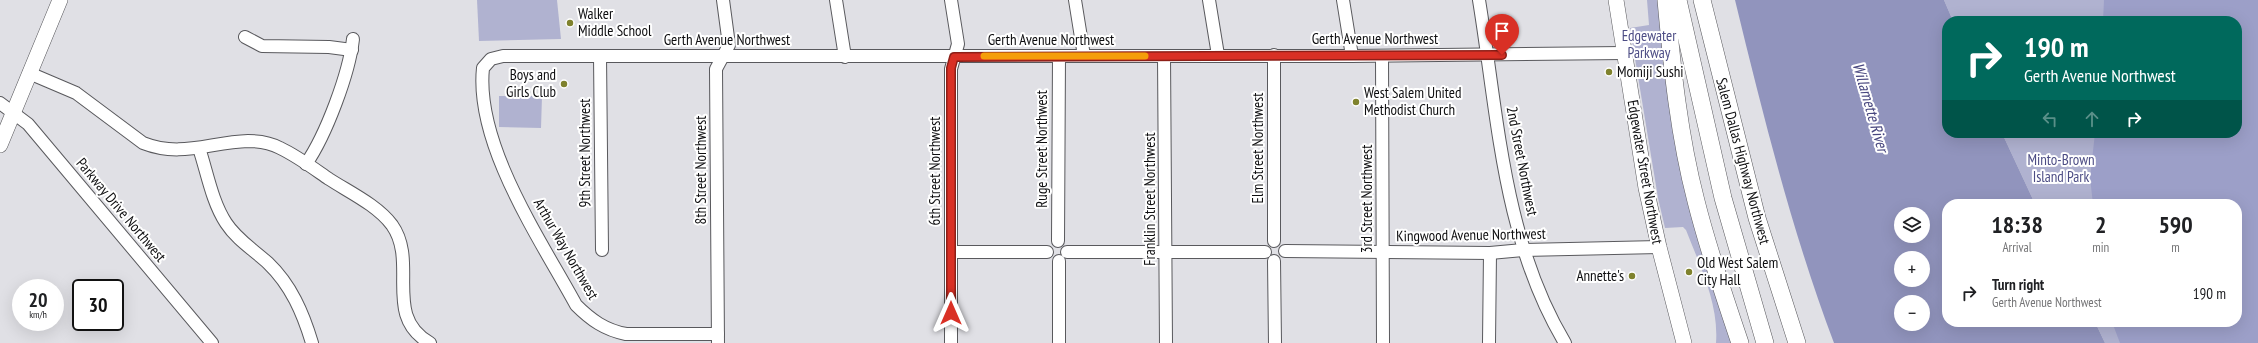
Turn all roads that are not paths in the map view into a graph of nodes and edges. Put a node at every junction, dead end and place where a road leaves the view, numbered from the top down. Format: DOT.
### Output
graph roads {
  1 [pos="60,0"];
  2 [pos="723,0"];
  3 [pos="836,0"];
  4 [pos="951,0"];
  5 [pos="1075,0"];
  6 [pos="1210,0"];
  7 [pos="1343,0"];
  8 [pos="1479,0"];
  9 [pos="1616,0"];
  10 [pos="1666,0"];
  11 [pos="1678,0"];
  12 [pos="1702,0"];
  13 [pos="245,37"];
  14 [pos="1624,53"];
  15 [pos="1218,55"];
  16 [pos="1274,55"];
  17 [pos="1488,55"];
  18 [pos="600,56"];
  19 [pos="723,56"];
  20 [pos="1059,56"];
  21 [pos="1084,56"];
  22 [pos="1164,56"];
  23 [pos="1352,56"];
  24 [pos="1382,56"];
  25 [pos="845,57"];
  26 [pos="954,57"];
  27 [pos="482,68"];
  28 [pos="30,73"];
  29 [pos="0,103"];
  30 [pos="13,114"];
  31 [pos="0,145"];
  32 [pos="199,148"];
  33 [pos="306,164"];
  34 [pos="1058,241"];
  35 [pos="1274,241"];
  36 [pos="1659,247"];
  37 [pos="602,250"];
  38 [pos="1523,250"];
  39 [pos="1285,251"];
  40 [pos="951,252"];
  41 [pos="1047,252"];
  42 [pos="1067,252"];
  43 [pos="1166,252"];
  44 [pos="1265,252"];
  45 [pos="1383,252"];
  46 [pos="1490,252"];
  47 [pos="1059,261"];
  48 [pos="1274,261"];
  49 [pos="1795,338"];
  50 [pos="718,339"];
  51 [pos="212,343"];
  52 [pos="312,343"];
  53 [pos="430,343"];
  54 [pos="951,343"];
  55 [pos="1059,343"];
  56 [pos="1166,343"];
  57 [pos="1275,343"];
  58 [pos="1383,343"];
  59 [pos="1489,343"];
  60 [pos="1565,343"];
  61 [pos="1684,343"];
  62 [pos="1740,343"];
  63 [pos="1765,343"];
  1 -- 28 [label="main road"];
  2 -- 19 [label="street, 8th Street Northwest"];
  3 -- 25 [label="street"];
  4 -- 26 [label="street, 6th Street Northwest"];
  5 -- 21 [label="street"];
  6 -- 15 [label="street"];
  7 -- 23 [label="street"];
  8 -- 17 [label="street, 2nd Street Northwest"];
  9 -- 14 [label="main road, Edgewater Street Northwest"];
  10 -- 62 [label="highway"];
  11 -- 63 [label="highway, Salem Dallas Highway Northwest"];
  12 -- 49 [label="highway, Salem Dallas Highway Northwest"];
  13 -- 33 [label="street"];
  14 -- 17 [label="street, Gerth Avenue Northwest"];
  14 -- 36 [label="main road, Edgewater Street Northwest"];
  15 -- 16 [label="street, Gerth Avenue Northwest"];
  15 -- 22 [label="street, Gerth Avenue Northwest"];
  16 -- 23 [label="street, Gerth Avenue Northwest"];
  16 -- 35 [label="street, Elm Street Northwest"];
  17 -- 24 [label="street, Gerth Avenue Northwest"];
  17 -- 38 [label="street, 2nd Street Northwest"];
  18 -- 19 [label="street, Gerth Avenue Northwest"];
  18 -- 27 [label="street, Gerth Avenue Northwest"];
  18 -- 37 [label="street, 9th Street Northwest"];
  19 -- 25 [label="street, Gerth Avenue Northwest"];
  19 -- 50 [label="street, 8th Street Northwest"];
  20 -- 21 [label="street, Gerth Avenue Northwest"];
  20 -- 26 [label="street, Gerth Avenue Northwest"];
  20 -- 34 [label="street, Ruge Street Northwest"];
  21 -- 22 [label="street, Gerth Avenue Northwest"];
  22 -- 43 [label="street, Franklin Street Northwest"];
  23 -- 24 [label="street, Gerth Avenue Northwest"];
  24 -- 45 [label="street, 3rd Street Northwest"];
  25 -- 26 [label="street, Gerth Avenue Northwest"];
  26 -- 40 [label="street, 6th Street Northwest"];
  27 -- 50 [label="street, Arthur Way Northwest"];
  28 -- 30 [label="main road"];
  28 -- 32 [label="street"];
  29 -- 30 [label="street, Parkway Drive Northwest"];
  30 -- 31 [label="main road"];
  30 -- 51 [label="street, Parkway Drive Northwest"];
  32 -- 33 [label="street"];
  32 -- 52 [label="street"];
  33 -- 53 [label="street"];
  34 -- 41 [label="street"];
  34 -- 42 [label="street"];
  35 -- 39 [label="street"];
  35 -- 44 [label="street"];
  36 -- 38 [label="street, Kingwood Avenue Northwest"];
  36 -- 61 [label="main road, Edgewater Street Northwest"];
  38 -- 46 [label="street, Kingwood Avenue Northwest"];
  38 -- 60 [label="street, 2nd Street Northwest"];
  39 -- 45 [label="street, Kingwood Avenue Northwest"];
  39 -- 48 [label="street"];
  40 -- 41 [label="street"];
  40 -- 54 [label="street, 6th Street Northwest"];
  41 -- 47 [label="street"];
  42 -- 43 [label="street"];
  42 -- 47 [label="street"];
  43 -- 44 [label="street"];
  43 -- 56 [label="street, Franklin Street Northwest"];
  44 -- 48 [label="street"];
  45 -- 46 [label="street, Kingwood Avenue Northwest"];
  45 -- 58 [label="street, 3rd Street Northwest"];
  46 -- 59 [label="street"];
  47 -- 55 [label="street"];
  48 -- 57 [label="street"];
}
